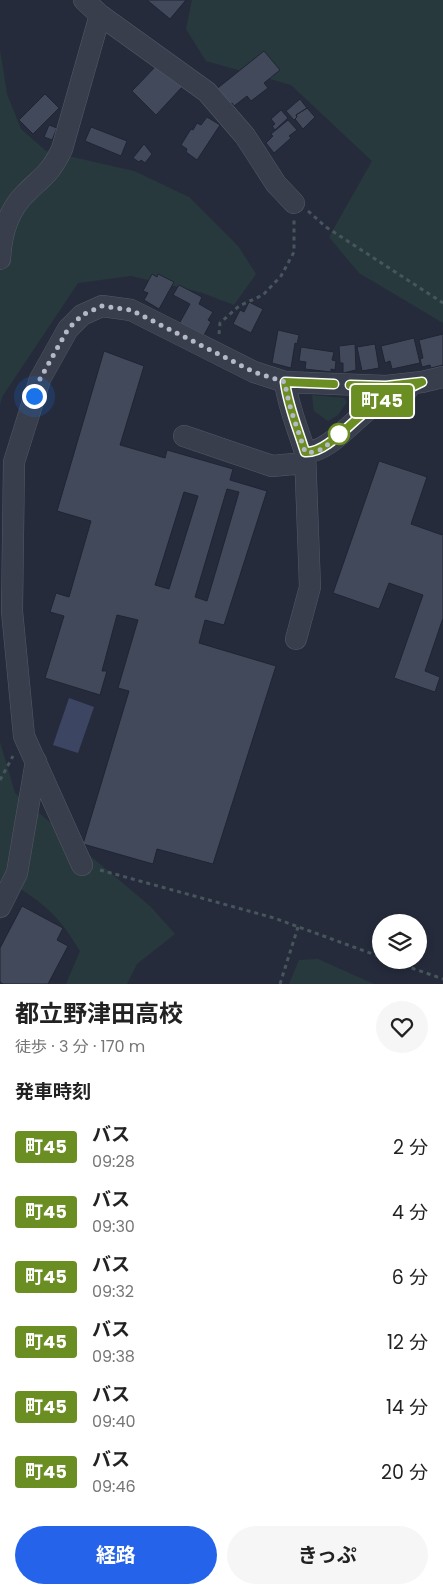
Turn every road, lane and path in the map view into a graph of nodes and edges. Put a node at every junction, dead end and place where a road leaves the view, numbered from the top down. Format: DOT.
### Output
graph roads {
  1 [pos="84,0"];
  2 [pos="100,15"];
  3 [pos="294,203"];
  4 [pos="0,259"];
  5 [pos="443,303"];
  6 [pos="219,340"];
  7 [pos="443,376"];
  8 [pos="285,382"];
  9 [pos="422,382"];
  10 [pos="184,436"];
  11 [pos="305,457"];
  12 [pos="296,639"];
  13 [pos="0,662"];
  14 [pos="18,680"];
  15 [pos="36,761"];
  16 [pos="82,865"];
  17 [pos="0,907"];
  18 [pos="298,927"];
  19 [pos="372,954"];
  20 [pos="415,969"];
  21 [pos="443,979"];
  22 [pos="280,984"];
  1 -- 2 [label="street"];
  2 -- 3 [label="street"];
  2 -- 4 [label="street"];
  3 -- 5 [label="path"];
  3 -- 6 [label="path"];
  7 -- 9 [label="street"];
  8 -- 9 [label="street"];
  8 -- 11 [label="street"];
  8 -- 14 [label="street"];
  9 -- 11 [label="street"];
  10 -- 11 [label="street"];
  11 -- 12 [label="street"];
  13 -- 14 [label="street"];
  14 -- 15 [label="street"];
  15 -- 16 [label="street"];
  15 -- 17 [label="street"];
  16 -- 18 [label="path"];
  18 -- 19 [label="path"];
  18 -- 22 [label="path"];
  20 -- 21 [label="path"];
}
